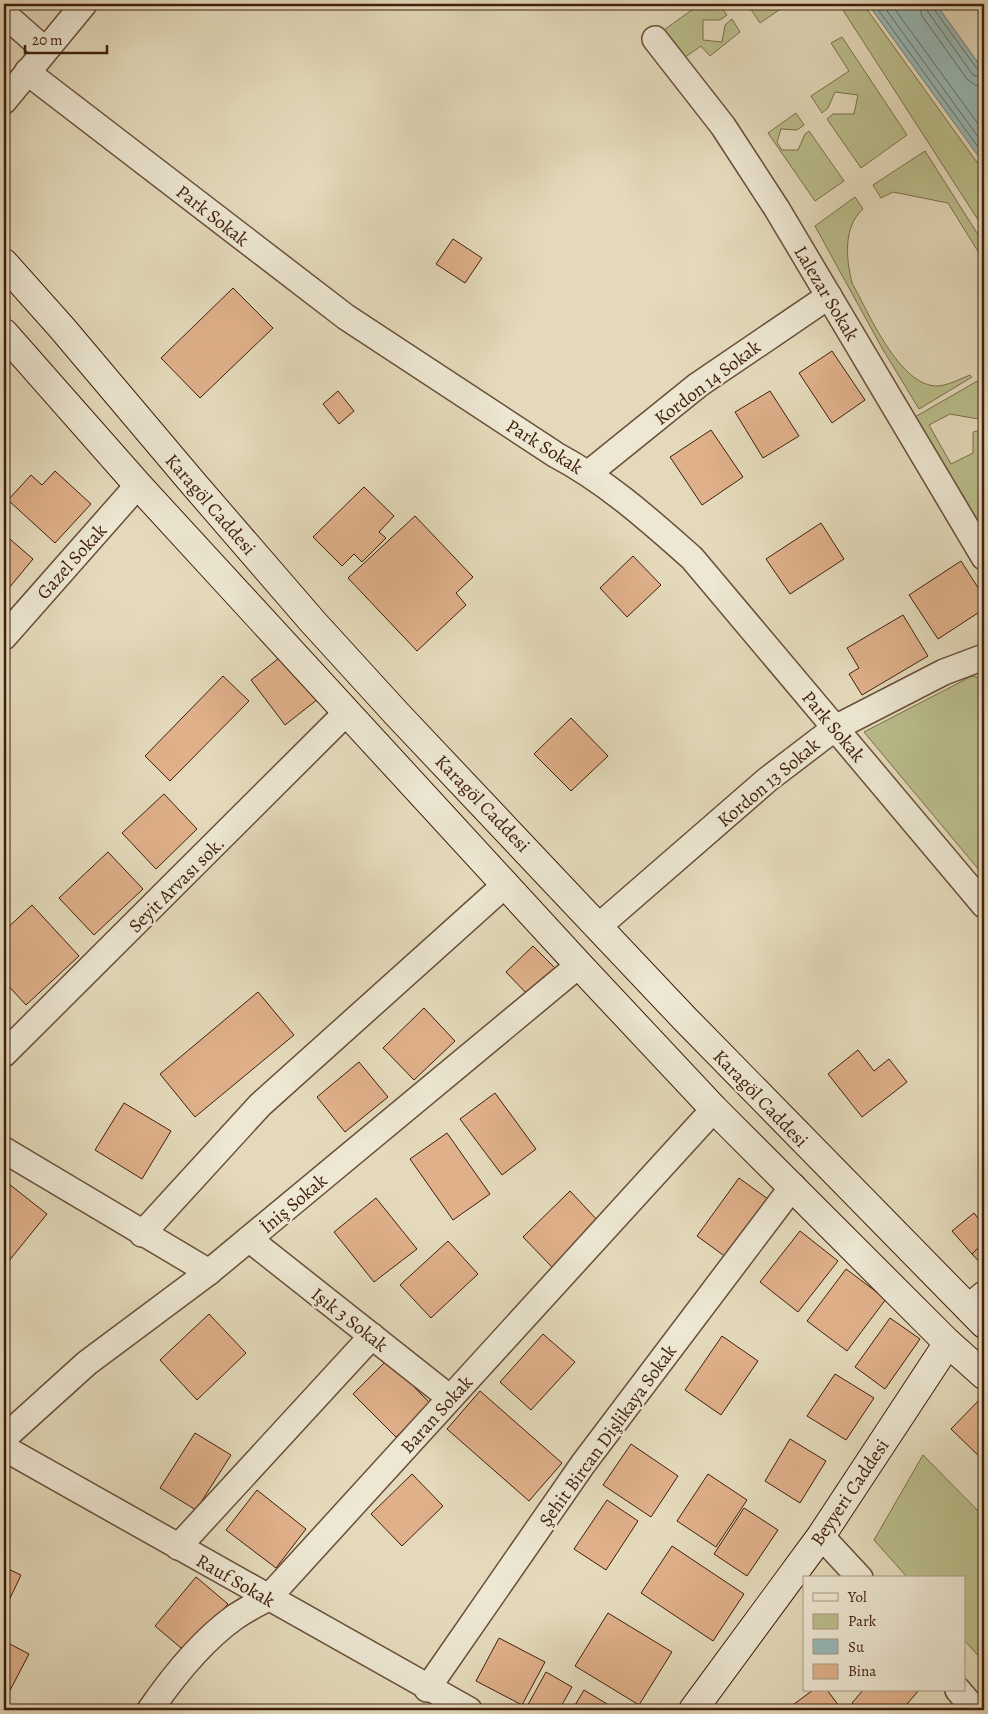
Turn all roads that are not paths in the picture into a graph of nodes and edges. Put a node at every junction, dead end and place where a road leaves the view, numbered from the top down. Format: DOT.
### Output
graph roads {
  1 [pos="84,4"];
  2 [pos="4,14"];
  3 [pos="655,39"];
  4 [pos="45,50"];
  5 [pos="27,72"];
  6 [pos="4,101"];
  7 [pos="4,264"];
  8 [pos="829,296"];
  9 [pos="4,333"];
  10 [pos="589,473"];
  11 [pos="138,485"];
  12 [pos="984,557"];
  13 [pos="4,636"];
  14 [pos="984,657"];
  15 [pos="348,712"];
  16 [pos="835,728"];
  17 [pos="506,884"];
  18 [pos="984,905"];
  19 [pos="599,926"];
  20 [pos="579,965"];
  21 [pos="4,1054"];
  22 [pos="714,1109"];
  23 [pos="4,1150"];
  24 [pos="793,1186"];
  25 [pos="142,1234"];
  26 [pos="249,1239"];
  27 [pos="209,1272"];
  28 [pos="978,1309"];
  29 [pos="372,1336"];
  30 [pos="948,1343"];
  31 [pos="984,1375"];
  32 [pos="450,1398"];
  33 [pos="4,1438"];
  34 [pos="4,1448"];
  35 [pos="821,1536"];
  36 [pos="178,1547"];
  37 [pos="858,1576"];
  38 [pos="268,1598"];
  39 [pos="428,1689"];
  40 [pos="960,1692"];
  41 [pos="150,1710"];
  42 [pos="469,1710"];
  43 [pos="693,1710"];
  44 [pos="975,1710"];
  1 -- 4 [label="street"];
  2 -- 4 [label="street"];
  3 -- 8 [label="street, Lalezar Sokak"];
  4 -- 5 [label="street"];
  5 -- 6 [label="street"];
  5 -- 10 [label="street, Park Sokak"];
  7 -- 19 [label="main road, Karagöl Caddesi"];
  8 -- 10 [label="street, Kordon 14 Sokak"];
  8 -- 12 [label="street, Lalezar Sokak"];
  9 -- 11 [label="main road"];
  10 -- 16 [label="street, Park Sokak"];
  11 -- 13 [label="street, Gazel Sokak"];
  11 -- 15 [label="main road"];
  14 -- 16 [label="street, Kordon 13 Sokak"];
  15 -- 17 [label="main road"];
  15 -- 21 [label="street, Seyit Arvası sok."];
  16 -- 18 [label="street, Park Sokak"];
  16 -- 19 [label="street, Kordon 13 Sokak"];
  17 -- 20 [label="main road"];
  17 -- 25 [label="street"];
  19 -- 28 [label="main road, Karagöl Caddesi"];
  20 -- 22 [label="main road"];
  20 -- 26 [label="street, İniş Sokak"];
  22 -- 24 [label="main road"];
  22 -- 32 [label="street, Baran Sokak"];
  23 -- 25 [label="street"];
  24 -- 30 [label="main road"];
  24 -- 39 [label="street, Şehit Bircan Dişlikaya Sokak"];
  25 -- 27 [label="street"];
  26 -- 27 [label="street, İniş Sokak"];
  26 -- 29 [label="street, Işık 3 Sokak"];
  27 -- 33 [label="street, İniş Sokak"];
  29 -- 32 [label="street, Işık 3 Sokak"];
  29 -- 36 [label="street"];
  30 -- 31 [label="main road"];
  30 -- 35 [label="main road, Beyyeri Caddesi"];
  32 -- 38 [label="street, Baran Sokak"];
  34 -- 36 [label="street, Rauf Sokak"];
  35 -- 37 [label="street"];
  35 -- 43 [label="main road, Beyyeri Caddesi"];
  36 -- 38 [label="street, Rauf Sokak"];
  38 -- 39 [label="street, Rauf Sokak"];
  38 -- 41 [label="street, Baran Sokak"];
  39 -- 42 [label="street, Rauf Sokak"];
  40 -- 44 [label="street"];
}
